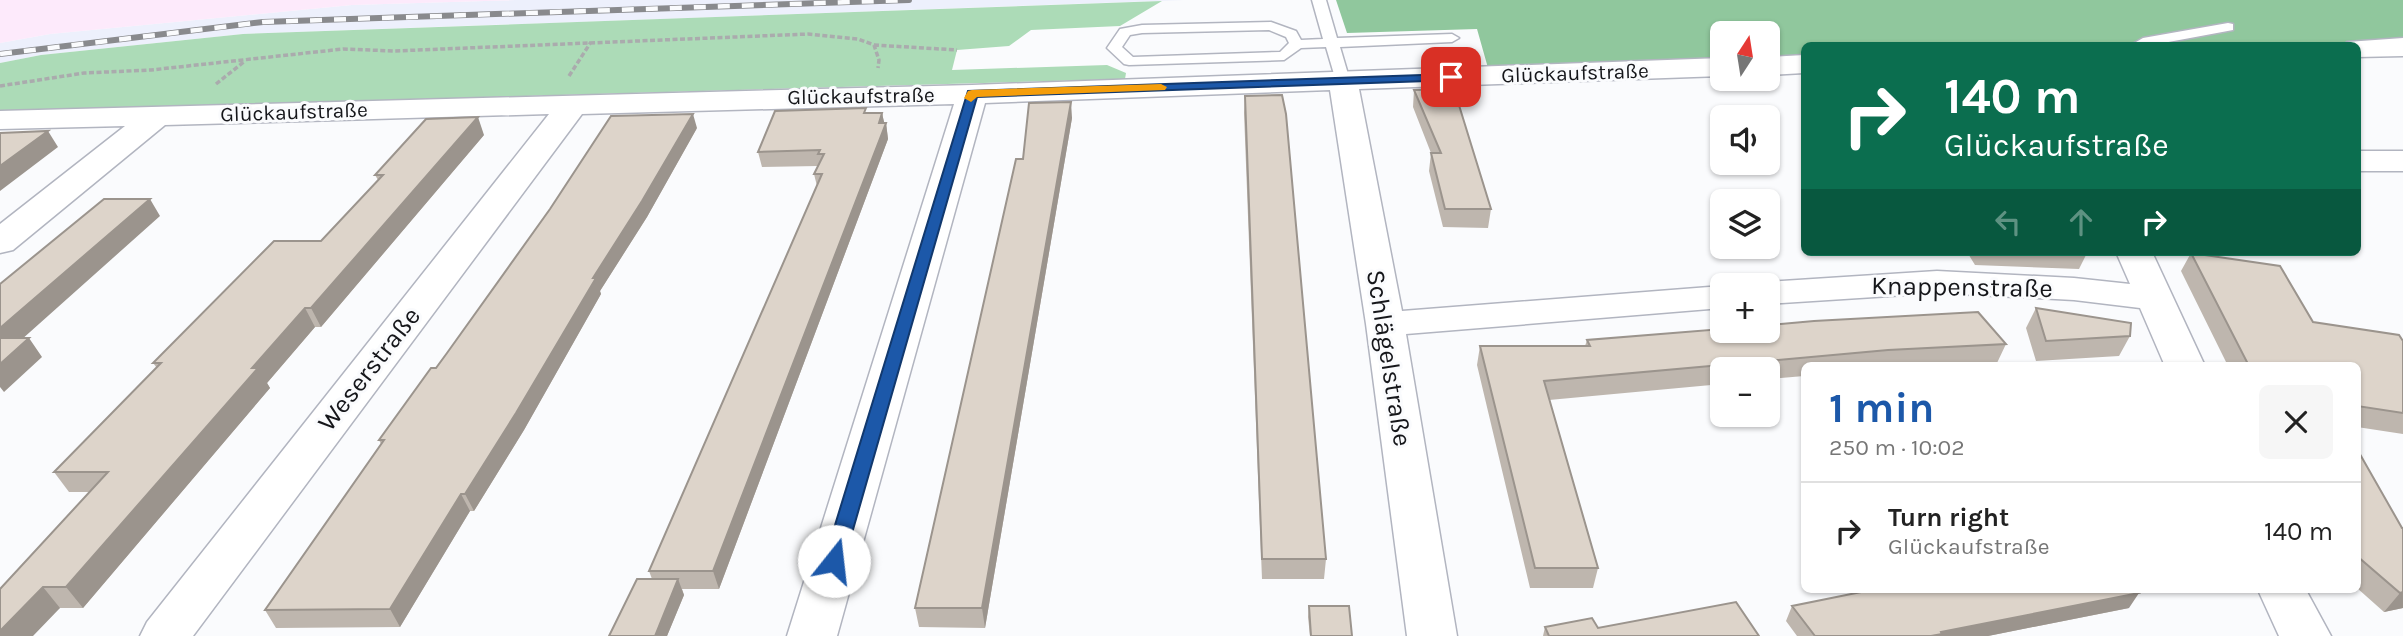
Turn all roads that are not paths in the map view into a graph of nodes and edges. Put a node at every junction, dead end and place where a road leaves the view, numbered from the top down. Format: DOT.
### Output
graph roads {
  1 [pos="1319,0"];
  2 [pos="2228,27"];
  3 [pos="1451,38"];
  4 [pos="2143,42"];
  5 [pos="1297,44"];
  6 [pos="2403,47"];
  7 [pos="2361,48"];
  8 [pos="1338,63"];
  9 [pos="1801,64"];
  10 [pos="1780,65"];
  11 [pos="1710,67"];
  12 [pos="972,94"];
  13 [pos="563,103"];
  14 [pos="157,116"];
  15 [pos="0,120"];
  16 [pos="2361,161"];
  17 [pos="2403,161"];
  18 [pos="0,242"];
  19 [pos="2136,256"];
  20 [pos="1780,292"];
  21 [pos="1710,298"];
  22 [pos="2156,299"];
  23 [pos="1385,324"];
  24 [pos="2183,362"];
  25 [pos="2283,593"];
  26 [pos="164,636"];
  27 [pos="812,636"];
  28 [pos="1432,636"];
  29 [pos="2306,636"];
  1 -- 8 [label="lane"];
  2 -- 4 [label="lane"];
  3 -- 8 [label="lane"];
  5 -- 5 [label="lane"];
  5 -- 8 [label="lane"];
  6 -- 7 [label="street"];
  8 -- 11 [label="street, Glückaufstraße"];
  8 -- 12 [label="street, Glückaufstraße"];
  8 -- 23 [label="street, Schlägelstraße"];
  9 -- 10 [label="street"];
  12 -- 13 [label="street, Glückaufstraße"];
  12 -- 27 [label="street"];
  13 -- 14 [label="street, Glückaufstraße"];
  13 -- 26 [label="street, Weserstraße"];
  14 -- 15 [label="street, Glückaufstraße"];
  14 -- 18 [label="street"];
  16 -- 17 [label="street"];
  19 -- 22 [label="street"];
  20 -- 22 [label="street, Knappenstraße"];
  21 -- 23 [label="street"];
  22 -- 24 [label="street"];
  23 -- 28 [label="street, Schlägelstraße"];
  25 -- 29 [label="street"];
}
